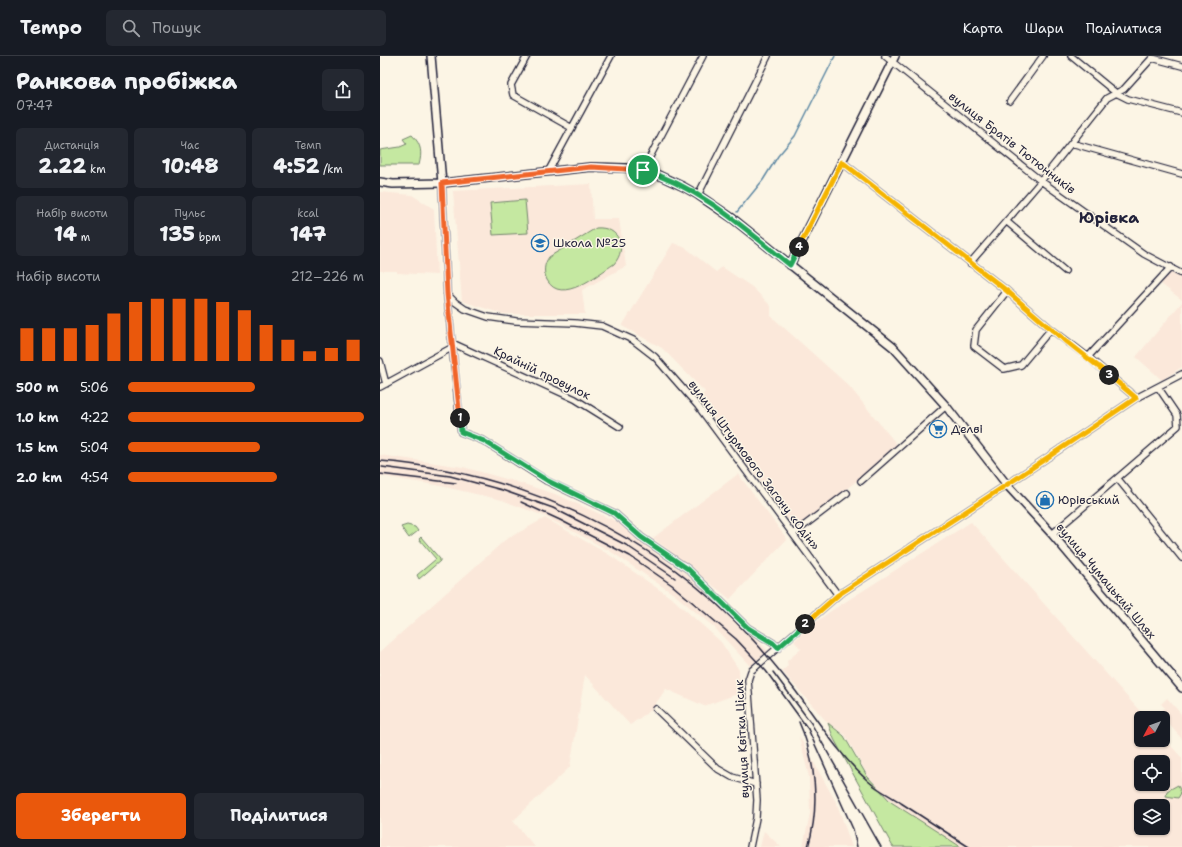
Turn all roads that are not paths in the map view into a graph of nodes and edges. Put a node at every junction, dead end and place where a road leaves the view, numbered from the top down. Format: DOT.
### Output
graph roads {
  1 [pos="431,56"];
  2 [pos="527,56"];
  3 [pos="611,56"];
  4 [pos="703,56"];
  5 [pos="768,56"];
  6 [pos="885,56"];
  7 [pos="1043,56"];
  8 [pos="1071,56"];
  9 [pos="893,59"];
  10 [pos="1182,66"];
  11 [pos="1116,93"];
  12 [pos="1010,101"];
  13 [pos="1182,113"];
  14 [pos="572,128"];
  15 [pos="1071,143"];
  16 [pos="842,162"];
  17 [pos="549,170"];
  18 [pos="643,170"];
  19 [pos="1182,174"];
  20 [pos="1041,181"];
  21 [pos="380,182"];
  22 [pos="442,183"];
  23 [pos="698,195"];
  24 [pos="1006,222"];
  25 [pos="970,263"];
  26 [pos="790,265"];
  27 [pos="1171,267"];
  28 [pos="1065,271"];
  29 [pos="1182,274"];
  30 [pos="1007,291"];
  31 [pos="447,294"];
  32 [pos="1051,329"];
  33 [pos="452,345"];
  34 [pos="1088,357"];
  35 [pos="380,361"];
  36 [pos="1182,374"];
  37 [pos="386,384"];
  38 [pos="380,387"];
  39 [pos="1158,387"];
  40 [pos="1136,398"];
  41 [pos="946,406"];
  42 [pos="620,426"];
  43 [pos="1118,479"];
  44 [pos="861,481"];
  45 [pos="1007,485"];
  46 [pos="847,493"];
  47 [pos="793,534"];
  48 [pos="1052,534"];
  49 [pos="1182,558"];
  50 [pos="838,595"];
  51 [pos="778,648"];
  52 [pos="1182,688"];
  53 [pos="656,709"];
  54 [pos="756,784"];
  55 [pos="750,847"];
  1 -- 22 [label="main road"];
  2 -- 14 [label="street"];
  3 -- 14 [label="street"];
  4 -- 18 [label="street"];
  5 -- 23 [label="street"];
  6 -- 9 [label="street, вулиця Братів Тютюнників"];
  7 -- 12 [label="street"];
  8 -- 11 [label="street"];
  9 -- 16 [label="main road"];
  9 -- 20 [label="street, вулиця Братів Тютюнників"];
  10 -- 11 [label="street"];
  11 -- 13 [label="street"];
  11 -- 15 [label="street"];
  14 -- 17 [label="street"];
  15 -- 19 [label="street"];
  15 -- 20 [label="street"];
  16 -- 25 [label="street"];
  16 -- 26 [label="main road"];
  17 -- 18 [label="main road, вулиця Чумацький Шлях"];
  17 -- 22 [label="main road, вулиця Чумацький Шлях"];
  18 -- 23 [label="main road, вулиця Чумацький Шлях"];
  20 -- 24 [label="street"];
  20 -- 27 [label="street, вулиця Братів Тютюнників"];
  21 -- 22 [label="main road, вулиця Чумацький Шлях"];
  22 -- 31 [label="street"];
  23 -- 26 [label="main road, вулиця Чумацький Шлях"];
  24 -- 25 [label="street"];
  24 -- 28 [label="street"];
  25 -- 30 [label="street"];
  26 -- 41 [label="main road, вулиця Чумацький Шлях"];
  27 -- 29 [label="street, вулиця Братів Тютюнників"];
  27 -- 34 [label="street"];
  30 -- 32 [label="street"];
  30 -- 32 [label="street"];
  31 -- 33 [label="street"];
  31 -- 47 [label="street, вулиця Штурмового Загону «Одін»"];
  32 -- 34 [label="street"];
  33 -- 37 [label="street"];
  33 -- 42 [label="street, Крайній провулок"];
  33 -- 51 [label="street"];
  34 -- 40 [label="street"];
  35 -- 37 [label="street"];
  36 -- 39 [label="street, вулиця Квітки Цісик"];
  37 -- 38 [label="street"];
  39 -- 40 [label="street, вулиця Квітки Цісик"];
  39 -- 43 [label="street"];
  40 -- 45 [label="street, вулиця Квітки Цісик"];
  41 -- 44 [label="street"];
  41 -- 45 [label="main road, вулиця Чумацький Шлях"];
  43 -- 48 [label="street"];
  43 -- 49 [label="street"];
  45 -- 48 [label="main road, вулиця Чумацький Шлях"];
  45 -- 50 [label="street, вулиця Квітки Цісик"];
  46 -- 47 [label="street"];
  47 -- 50 [label="street, вулиця Штурмового Загону «Одін»"];
  48 -- 52 [label="main road, вулиця Чумацький Шлях"];
  50 -- 51 [label="street, вулиця Квітки Цісик"];
  51 -- 54 [label="street, вулиця Квітки Цісик"];
  53 -- 54 [label="street"];
  54 -- 55 [label="street, вулиця Квітки Цісик"];
}
